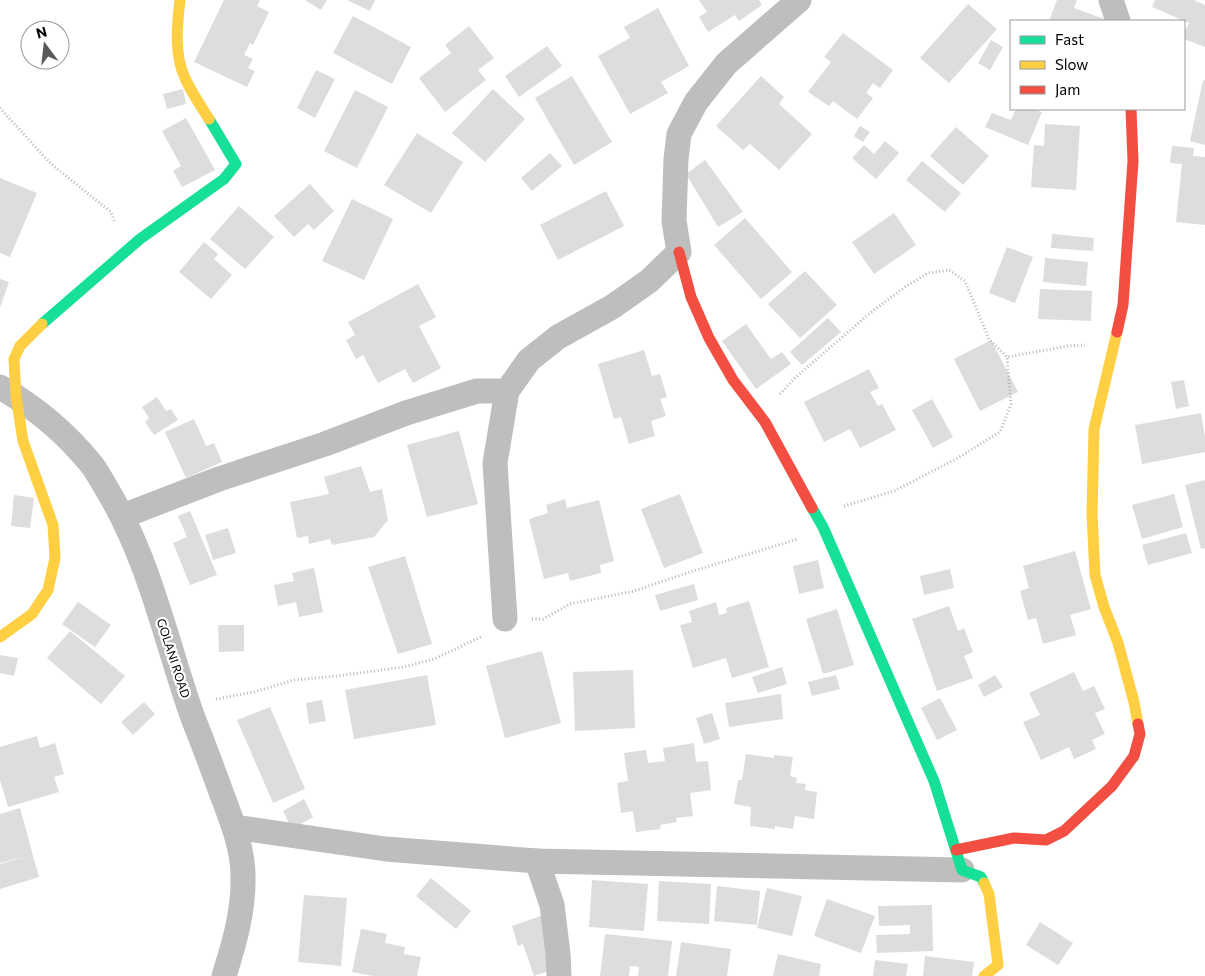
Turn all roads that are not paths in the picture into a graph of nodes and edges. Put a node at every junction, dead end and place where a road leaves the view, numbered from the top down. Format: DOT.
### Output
graph roads {
  1 [pos="180,0"];
  2 [pos="799,0"];
  3 [pos="1111,0"];
  4 [pos="1118,20"];
  5 [pos="1131,110"];
  6 [pos="679,252"];
  7 [pos="507,391"];
  8 [pos="8,392"];
  9 [pos="123,516"];
  10 [pos="505,619"];
  11 [pos="0,637"];
  12 [pos="234,827"];
  13 [pos="959,860"];
  14 [pos="537,861"];
  15 [pos="224,976"];
  16 [pos="559,976"];
  17 [pos="984,976"];
  1 -- 8 [label="street"];
  2 -- 6 [label="street"];
  3 -- 4 [label="street"];
  5 -- 13 [label="street"];
  6 -- 7 [label="street"];
  6 -- 13 [label="street"];
  7 -- 9 [label="street"];
  7 -- 10 [label="street"];
  8 -- 9 [label="street, GOLANI ROAD"];
  8 -- 11 [label="street"];
  9 -- 12 [label="street, GOLANI ROAD"];
  12 -- 14 [label="street"];
  12 -- 15 [label="street, GOLANI ROAD"];
  13 -- 14 [label="street"];
  13 -- 17 [label="street"];
  14 -- 16 [label="street"];
}
